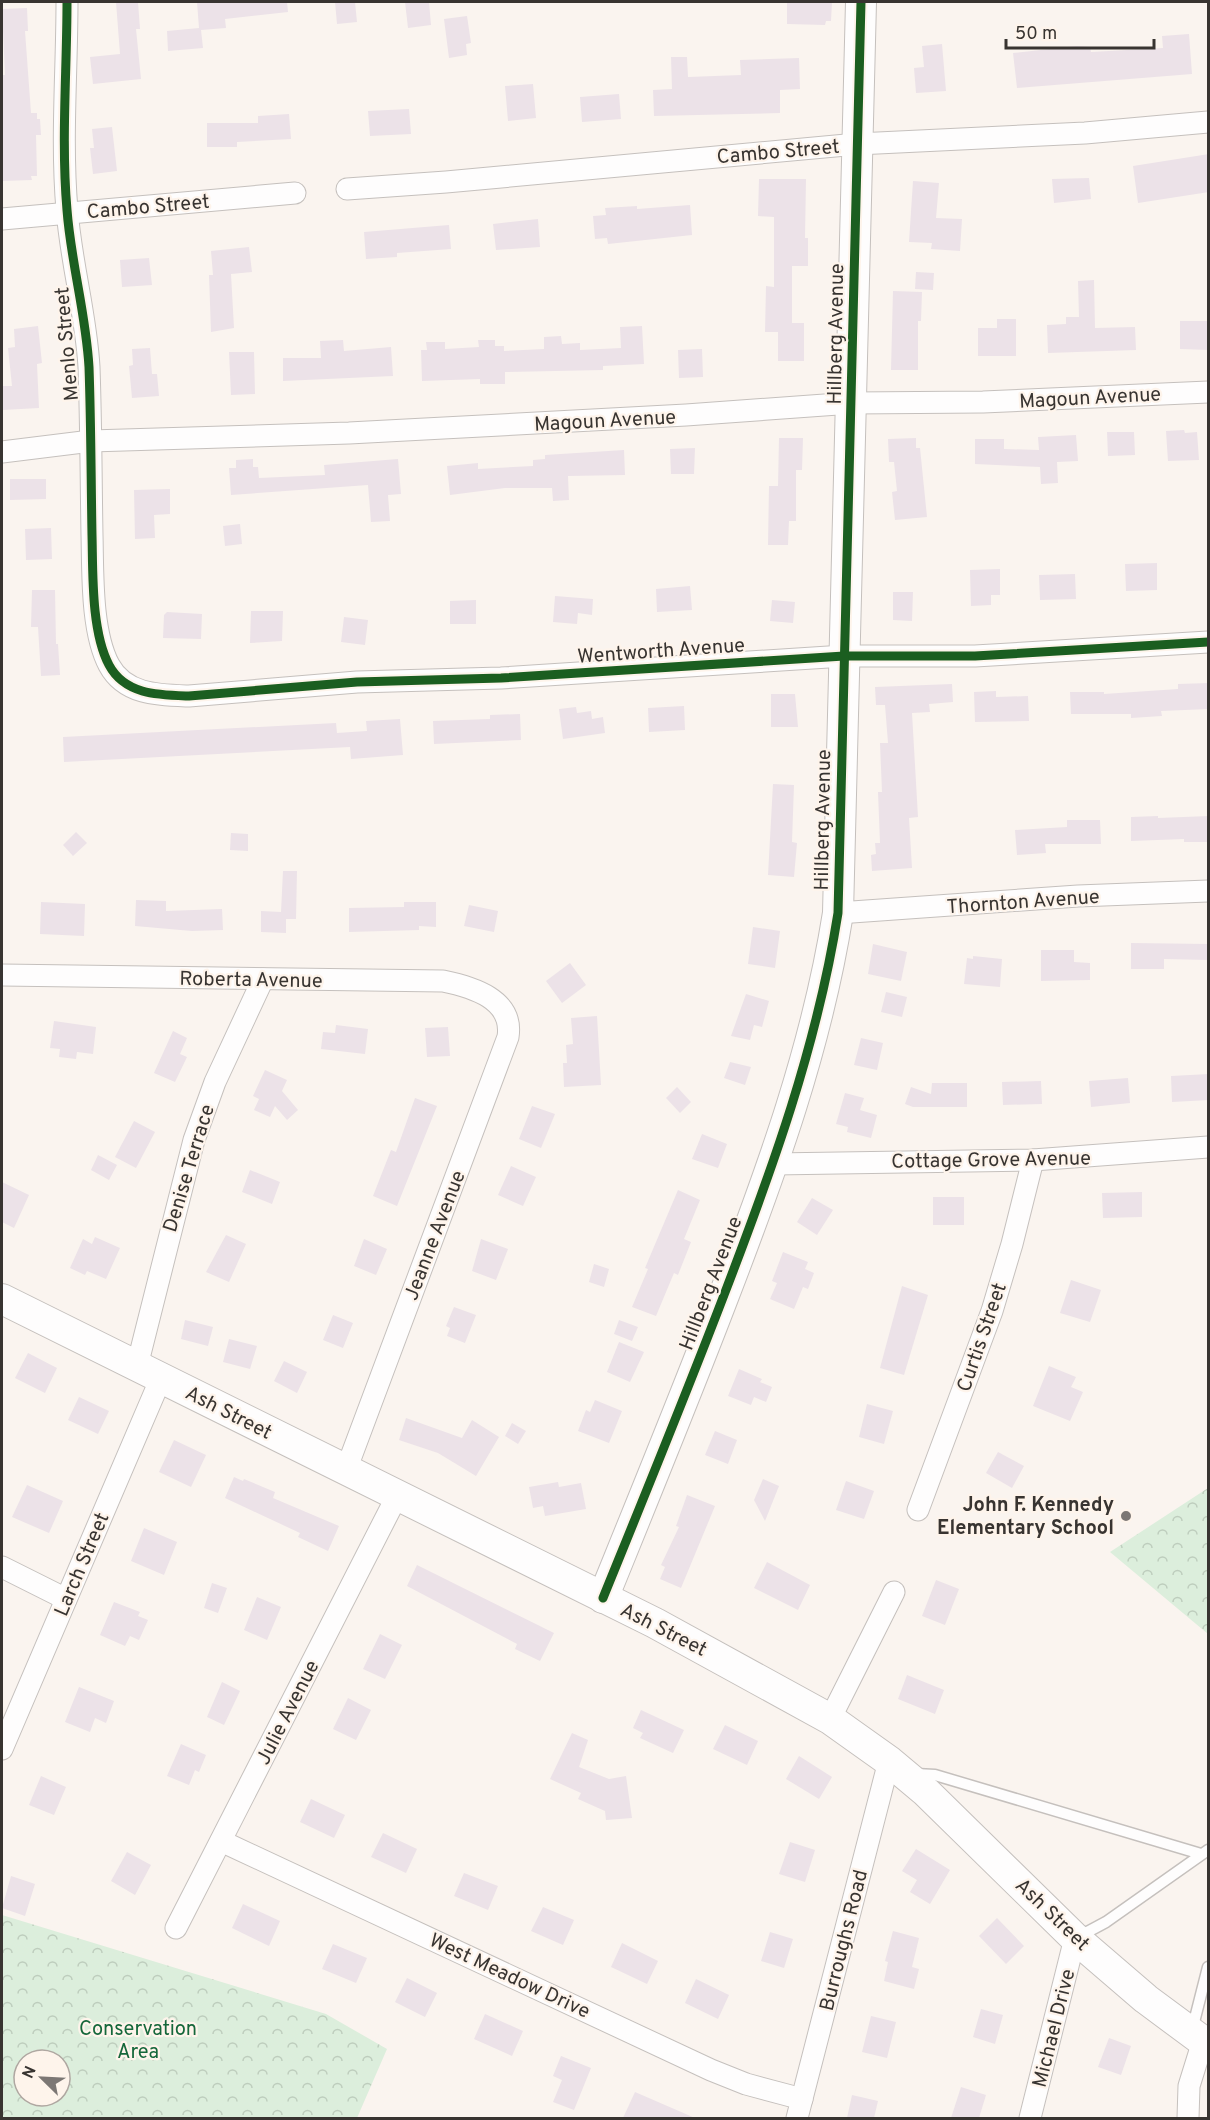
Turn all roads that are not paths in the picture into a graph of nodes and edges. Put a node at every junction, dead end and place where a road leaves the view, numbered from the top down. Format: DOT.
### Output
graph roads {
  1 [pos="67,2"];
  2 [pos="861,2"];
  3 [pos="1209,122"];
  4 [pos="857,144"];
  5 [pos="347,189"];
  6 [pos="295,193"];
  7 [pos="67,213"];
  8 [pos="2,219"];
  9 [pos="1209,392"];
  10 [pos="852,403"];
  11 [pos="91,441"];
  12 [pos="2,452"];
  13 [pos="1209,642"];
  14 [pos="844,656"];
  15 [pos="120,678"];
  16 [pos="1209,891"];
  17 [pos="838,913"];
  18 [pos="2,975"];
  19 [pos="263,979"];
  20 [pos="496,1002"];
  21 [pos="1209,1148"];
  22 [pos="1033,1160"];
  23 [pos="774,1164"];
  24 [pos="2,1299"];
  25 [pos="149,1372"];
  26 [pos="346,1470"];
  27 [pos="397,1496"];
  28 [pos="918,1510"];
  29 [pos="2,1567"];
  30 [pos="894,1592"];
  31 [pos="603,1598"];
  32 [pos="66,1599"];
  33 [pos="830,1719"];
  34 [pos="2,1749"];
  35 [pos="897,1767"];
  36 [pos="221,1841"];
  37 [pos="1205,1852"];
  38 [pos="1209,1863"];
  39 [pos="176,1928"];
  40 [pos="1075,1938"];
  41 [pos="1209,1967"];
  42 [pos="1201,2040"];
  43 [pos="800,2109"];
  44 [pos="1030,2118"];
  45 [pos="1188,2118"];
  1 -- 7 [label="street, Menlo Street"];
  2 -- 4 [label="street, Hillberg Avenue"];
  3 -- 4 [label="street, Cambo Street"];
  4 -- 5 [label="street, Cambo Street"];
  4 -- 10 [label="street, Hillberg Avenue"];
  6 -- 7 [label="street, Cambo Street"];
  7 -- 8 [label="street, Cambo Street"];
  7 -- 11 [label="street, Menlo Street"];
  9 -- 10 [label="street, Magoun Avenue"];
  10 -- 11 [label="street, Magoun Avenue"];
  10 -- 14 [label="street, Hillberg Avenue"];
  11 -- 12 [label="street, Magoun Avenue"];
  11 -- 15 [label="street, Menlo Street"];
  13 -- 14 [label="street, Wentworth Avenue"];
  14 -- 15 [label="street, Wentworth Avenue"];
  14 -- 17 [label="street, Hillberg Avenue"];
  16 -- 17 [label="street, Thornton Avenue"];
  17 -- 23 [label="street, Hillberg Avenue"];
  18 -- 19 [label="street, Roberta Avenue"];
  19 -- 20 [label="street, Roberta Avenue"];
  19 -- 25 [label="street, Denise Terrace"];
  20 -- 26 [label="street, Jeanne Avenue"];
  21 -- 22 [label="street, Cottage Grove Avenue"];
  22 -- 23 [label="street, Cottage Grove Avenue"];
  22 -- 28 [label="street, Curtis Street"];
  23 -- 31 [label="street, Hillberg Avenue"];
  24 -- 25 [label="street, Ash Street"];
  25 -- 26 [label="street, Ash Street"];
  25 -- 32 [label="street, Larch Street"];
  26 -- 27 [label="street, Ash Street"];
  27 -- 31 [label="street, Ash Street"];
  27 -- 36 [label="street, Julie Avenue"];
  29 -- 32 [label="street"];
  30 -- 33 [label="street"];
  31 -- 33 [label="street, Ash Street"];
  32 -- 34 [label="street, Larch Street"];
  33 -- 35 [label="street, Ash Street"];
  35 -- 37 [label="lane"];
  35 -- 40 [label="street, Ash Street"];
  35 -- 43 [label="street, Burroughs Road"];
  36 -- 39 [label="street, Julie Avenue"];
  36 -- 43 [label="street, West Meadow Drive"];
  37 -- 38 [label="lane"];
  37 -- 40 [label="lane"];
  40 -- 42 [label="street, Ash Street"];
  40 -- 44 [label="street, Michael Drive"];
  41 -- 42 [label="lane"];
  42 -- 45 [label="street"];
}
